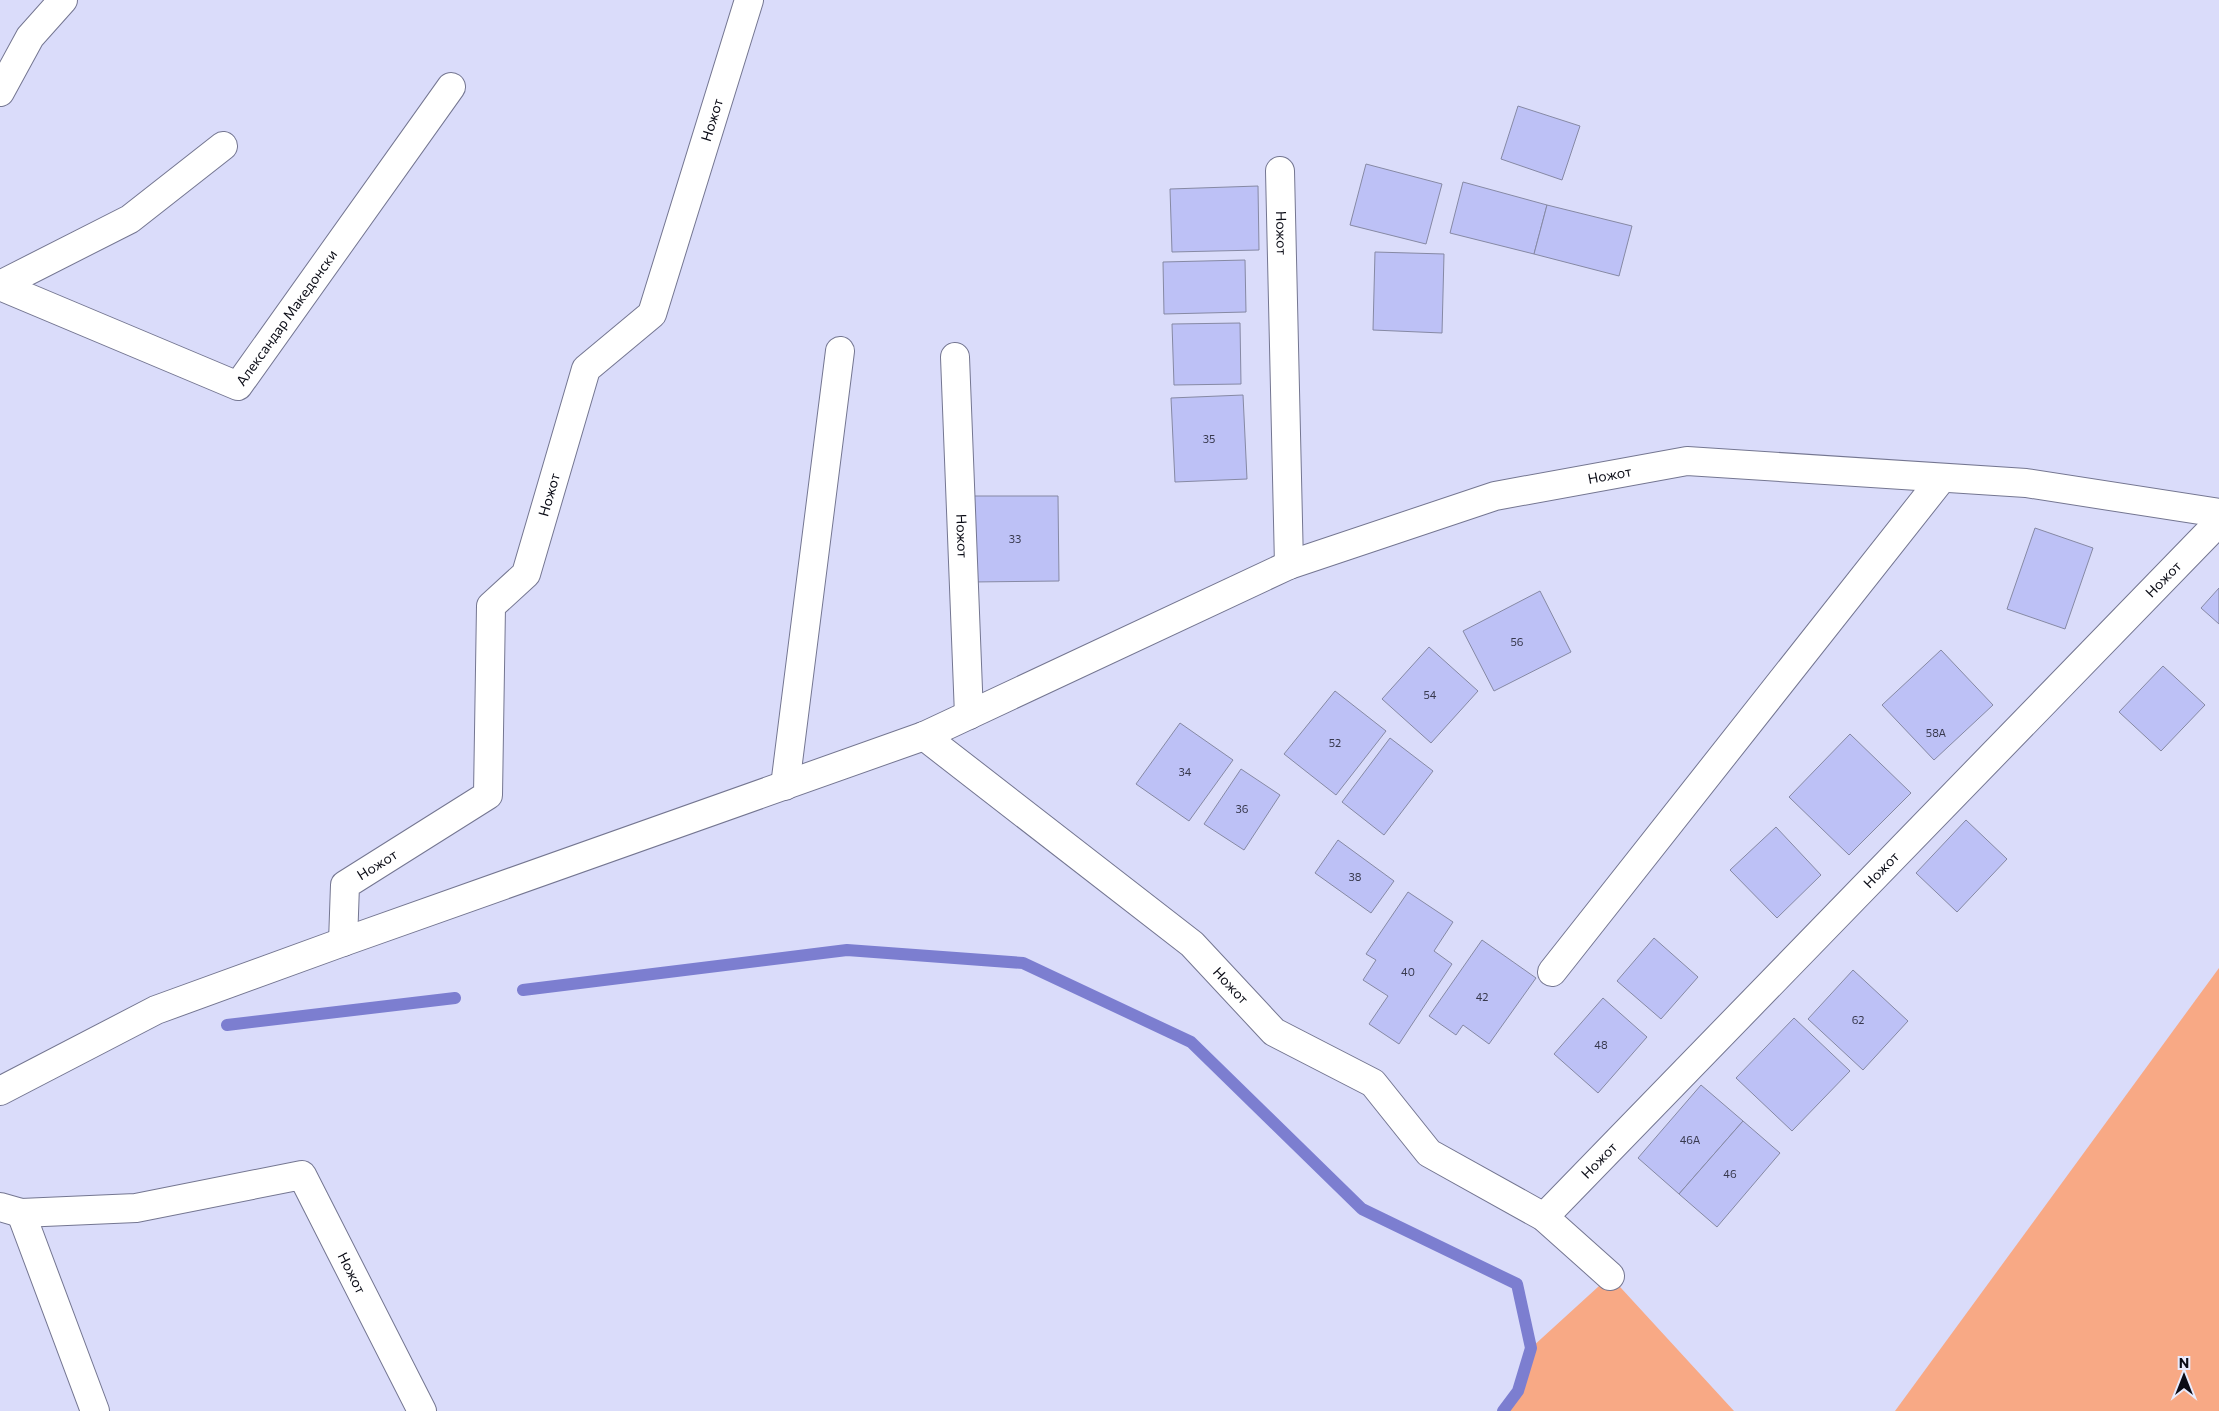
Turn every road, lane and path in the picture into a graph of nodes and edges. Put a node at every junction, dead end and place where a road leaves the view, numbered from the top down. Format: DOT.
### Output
graph roads {
  1 [pos="63,0"];
  2 [pos="749,0"];
  3 [pos="451,86"];
  4 [pos="0,92"];
  5 [pos="223,146"];
  6 [pos="1280,171"];
  7 [pos="0,286"];
  8 [pos="840,351"];
  9 [pos="955,357"];
  10 [pos="1942,478"];
  11 [pos="2219,513"];
  12 [pos="2219,522"];
  13 [pos="1289,565"];
  14 [pos="969,715"];
  15 [pos="924,736"];
  16 [pos="785,786"];
  17 [pos="343,942"];
  18 [pos="1552,972"];
  19 [pos="0,1091"];
  20 [pos="11,1210"];
  21 [pos="1544,1217"];
  22 [pos="1610,1276"];
  23 [pos="95,1411"];
  24 [pos="422,1411"];
  1 -- 4 [label="street"];
  2 -- 17 [label="street, Ножот"];
  3 -- 7 [label="street, Александар Македонски"];
  5 -- 7 [label="street, Александар Македонски"];
  6 -- 13 [label="street, Ножот"];
  8 -- 16 [label="street"];
  9 -- 14 [label="street, Ножот"];
  10 -- 11 [label="street, Ножот"];
  10 -- 13 [label="street, Ножот"];
  10 -- 18 [label="street"];
  12 -- 21 [label="street, Ножот"];
  13 -- 14 [label="street, Ножот"];
  14 -- 15 [label="street, Ножот"];
  15 -- 16 [label="street, Ножот"];
  15 -- 21 [label="street, Ножот"];
  16 -- 17 [label="street, Ножот"];
  17 -- 19 [label="street, Ножот"];
  20 -- 23 [label="street, Ножот"];
  20 -- 24 [label="street, Ножот"];
  21 -- 22 [label="street, Ножот"];
}
